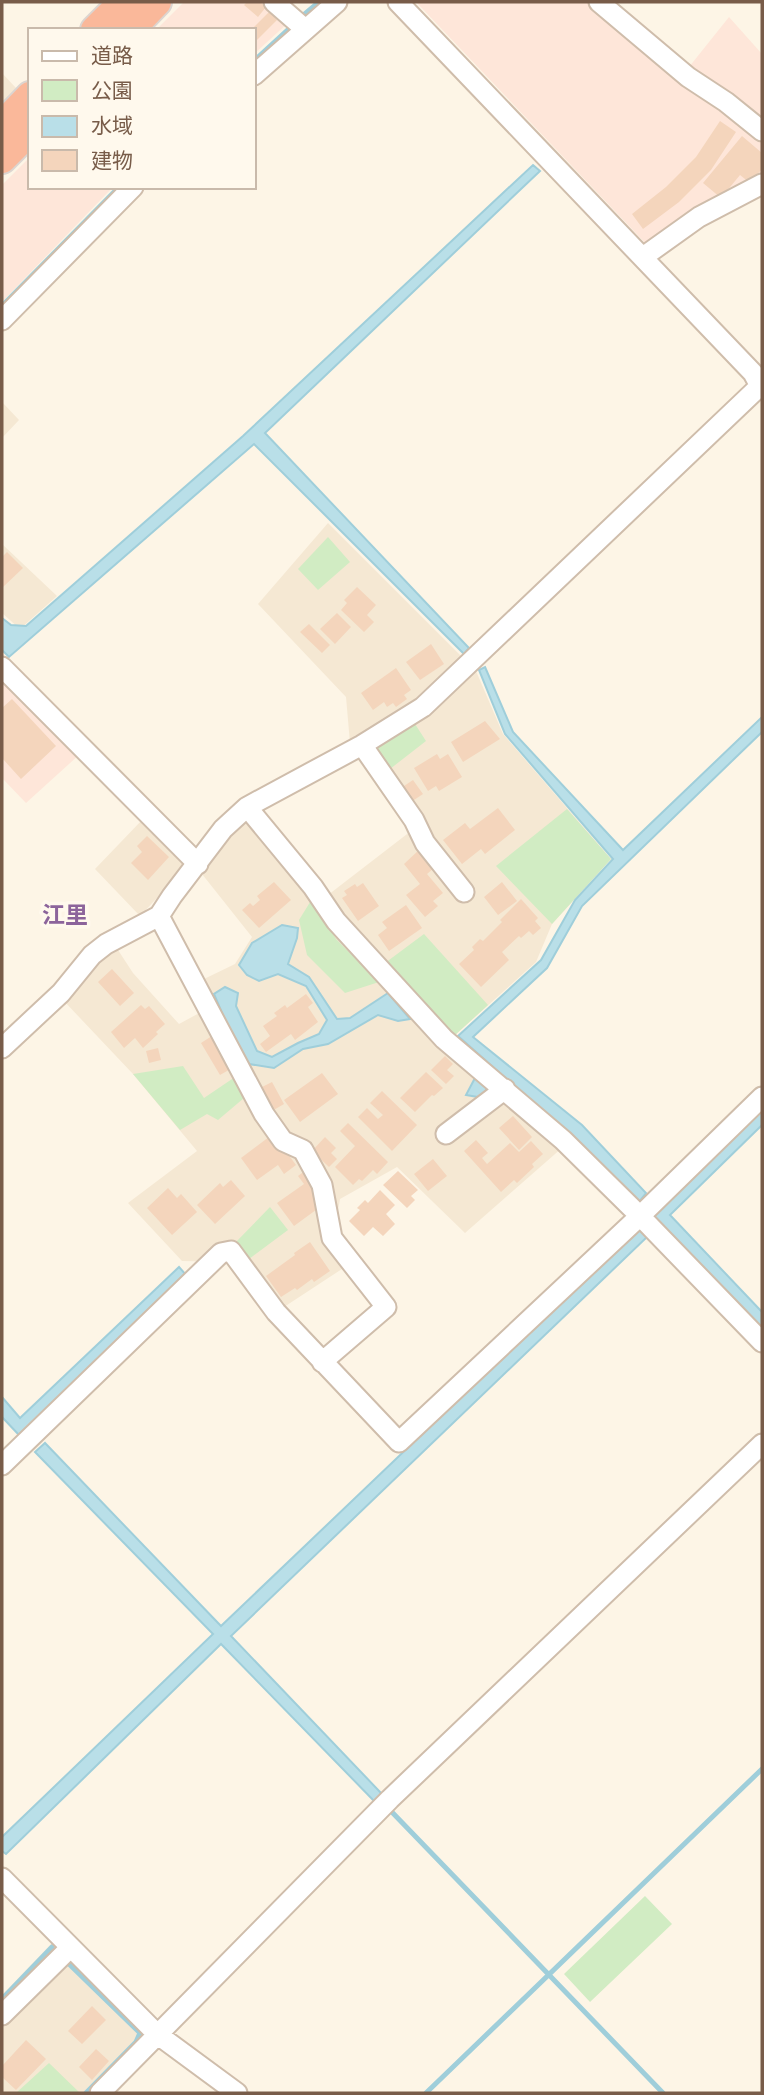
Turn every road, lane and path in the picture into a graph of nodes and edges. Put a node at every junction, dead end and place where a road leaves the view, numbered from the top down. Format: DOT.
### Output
graph roads {
  1 [pos="123,2"];
  2 [pos="157,2"];
  3 [pos="274,2"];
  4 [pos="337,2"];
  5 [pos="398,2"];
  6 [pos="599,2"];
  7 [pos="299,23"];
  8 [pos="97,28"];
  9 [pos="132,28"];
  10 [pos="256,73"];
  11 [pos="28,98"];
  12 [pos="2,125"];
  13 [pos="762,131"];
  14 [pos="28,133"];
  15 [pos="2,159"];
  16 [pos="762,184"];
  17 [pos="131,189"];
  18 [pos="648,253"];
  19 [pos="2,320"];
  20 [pos="761,385"];
  21 [pos="2,667"];
  22 [pos="362,745"];
  23 [pos="247,807"];
  24 [pos="198,864"];
  25 [pos="464,892"];
  26 [pos="159,916"];
  27 [pos="2,1048"];
  28 [pos="505,1089"];
  29 [pos="762,1097"];
  30 [pos="446,1134"];
  31 [pos="646,1209"];
  32 [pos="762,1342"];
  33 [pos="322,1362"];
  34 [pos="762,1444"];
  35 [pos="2,1465"];
  36 [pos="2,1878"];
  37 [pos="70,1948"];
  38 [pos="2,2015"];
  39 [pos="157,2034"];
  40 [pos="100,2093"];
  41 [pos="237,2093"];
  1 -- 8 [label="highway"];
  2 -- 9 [label="highway"];
  3 -- 7 [label="street"];
  4 -- 7 [label="street"];
  5 -- 18 [label="street"];
  6 -- 13 [label="street"];
  7 -- 10 [label="street"];
  11 -- 12 [label="highway"];
  14 -- 15 [label="highway"];
  16 -- 18 [label="street"];
  17 -- 19 [label="street"];
  18 -- 20 [label="street"];
  20 -- 22 [label="street"];
  21 -- 24 [label="street"];
  22 -- 23 [label="street"];
  22 -- 25 [label="street"];
  23 -- 24 [label="street"];
  23 -- 28 [label="street"];
  24 -- 26 [label="street"];
  26 -- 27 [label="street"];
  26 -- 33 [label="street"];
  28 -- 30 [label="street"];
  28 -- 31 [label="street"];
  29 -- 31 [label="street"];
  31 -- 32 [label="street"];
  31 -- 33 [label="street"];
  33 -- 35 [label="street"];
  34 -- 39 [label="street"];
  36 -- 37 [label="street"];
  37 -- 38 [label="street"];
  37 -- 39 [label="street"];
  39 -- 40 [label="street"];
  39 -- 41 [label="street"];
}
